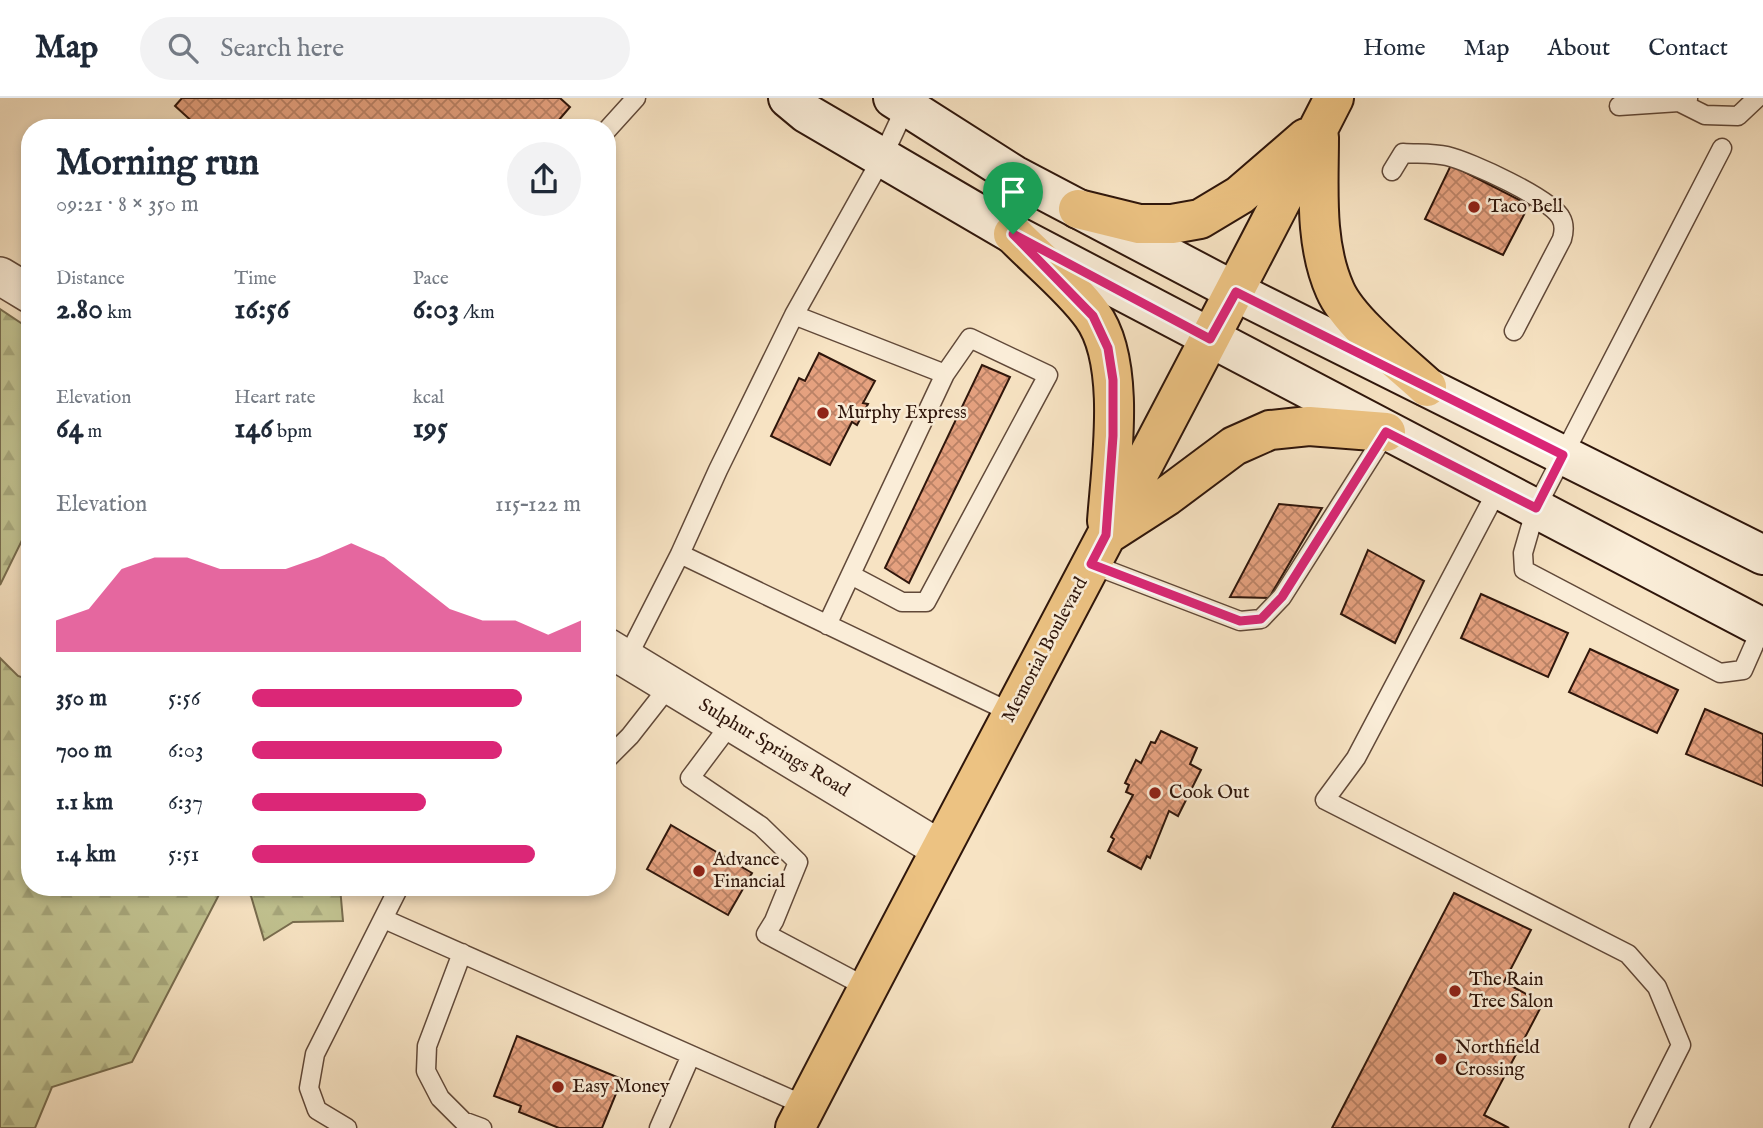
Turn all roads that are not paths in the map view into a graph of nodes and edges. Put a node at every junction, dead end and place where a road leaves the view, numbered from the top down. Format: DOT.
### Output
graph roads {
  1 [pos="636,98"];
  2 [pos="1757,98"];
  3 [pos="1685,100"];
  4 [pos="903,101"];
  5 [pos="804,103"];
  6 [pos="1619,106"];
  7 [pos="1326,113"];
  8 [pos="616,120"];
  9 [pos="1722,148"];
  10 [pos="882,158"];
  11 [pos="1392,171"];
  12 [pos="1078,209"];
  13 [pos="1013,234"];
  14 [pos="0,276"];
  15 [pos="21,289"];
  16 [pos="1236,292"];
  17 [pos="794,314"];
  18 [pos="1514,331"];
  19 [pos="1210,339"];
  20 [pos="945,374"];
  21 [pos="1427,387"];
  22 [pos="1386,432"];
  23 [pos="1563,455"];
  24 [pos="1498,489"];
  25 [pos="1536,508"];
  26 [pos="1098,549"];
  27 [pos="680,554"];
  28 [pos="1763,555"];
  29 [pos="851,575"];
  30 [pos="827,625"];
  31 [pos="1762,627"];
  32 [pos="617,652"];
  33 [pos="670,685"];
  34 [pos="1012,713"];
  35 [pos="732,722"];
  36 [pos="616,751"];
  37 [pos="940,849"];
  38 [pos="395,896"];
  39 [pos="384,919"];
  40 [pos="462,953"];
  41 [pos="868,988"];
  42 [pos="691,1055"];
  43 [pos="801,1117"];
  44 [pos="347,1128"];
  45 [pos="482,1128"];
  46 [pos="659,1128"];
  47 [pos="1639,1128"];
  1 -- 8 [label="lane"];
  2 -- 3 [label="lane"];
  3 -- 6 [label="lane"];
  4 -- 10 [label="lane"];
  4 -- 12 [label="main road"];
  5 -- 10 [label="main road"];
  7 -- 12 [label="main road"];
  7 -- 16 [label="main road, Memorial Boulevard"];
  7 -- 21 [label="main road"];
  9 -- 23 [label="lane"];
  10 -- 13 [label="main road"];
  10 -- 17 [label="lane"];
  11 -- 18 [label="lane"];
  12 -- 16 [label="main road"];
  13 -- 19 [label="main road"];
  13 -- 26 [label="main road"];
  14 -- 15 [label="street"];
  16 -- 19 [label="main road, Memorial Boulevard"];
  16 -- 21 [label="main road"];
  17 -- 20 [label="lane"];
  17 -- 27 [label="lane"];
  19 -- 22 [label="main road"];
  19 -- 26 [label="main road, Memorial Boulevard"];
  20 -- 29 [label="lane"];
  20 -- 29 [label="lane"];
  21 -- 23 [label="main road"];
  22 -- 24 [label="main road"];
  22 -- 26 [label="main road"];
  22 -- 26 [label="lane"];
  23 -- 25 [label="lane"];
  23 -- 28 [label="main road"];
  24 -- 25 [label="main road"];
  24 -- 47 [label="lane"];
  25 -- 31 [label="main road"];
  25 -- 31 [label="lane"];
  26 -- 34 [label="main road, Memorial Boulevard"];
  27 -- 30 [label="lane"];
  27 -- 32 [label="lane"];
  29 -- 30 [label="lane"];
  30 -- 34 [label="lane"];
  32 -- 33 [label="street, Sulphur Springs Road"];
  33 -- 35 [label="street, Sulphur Springs Road"];
  33 -- 36 [label="lane"];
  34 -- 37 [label="main road, Memorial Boulevard"];
  35 -- 37 [label="street, Sulphur Springs Road"];
  35 -- 41 [label="lane"];
  37 -- 41 [label="main road, Memorial Boulevard"];
  38 -- 39 [label="lane"];
  39 -- 40 [label="lane"];
  39 -- 44 [label="lane"];
  40 -- 42 [label="lane"];
  40 -- 45 [label="lane"];
  41 -- 43 [label="main road, Memorial Boulevard"];
  42 -- 43 [label="lane"];
  42 -- 46 [label="lane"];
}
